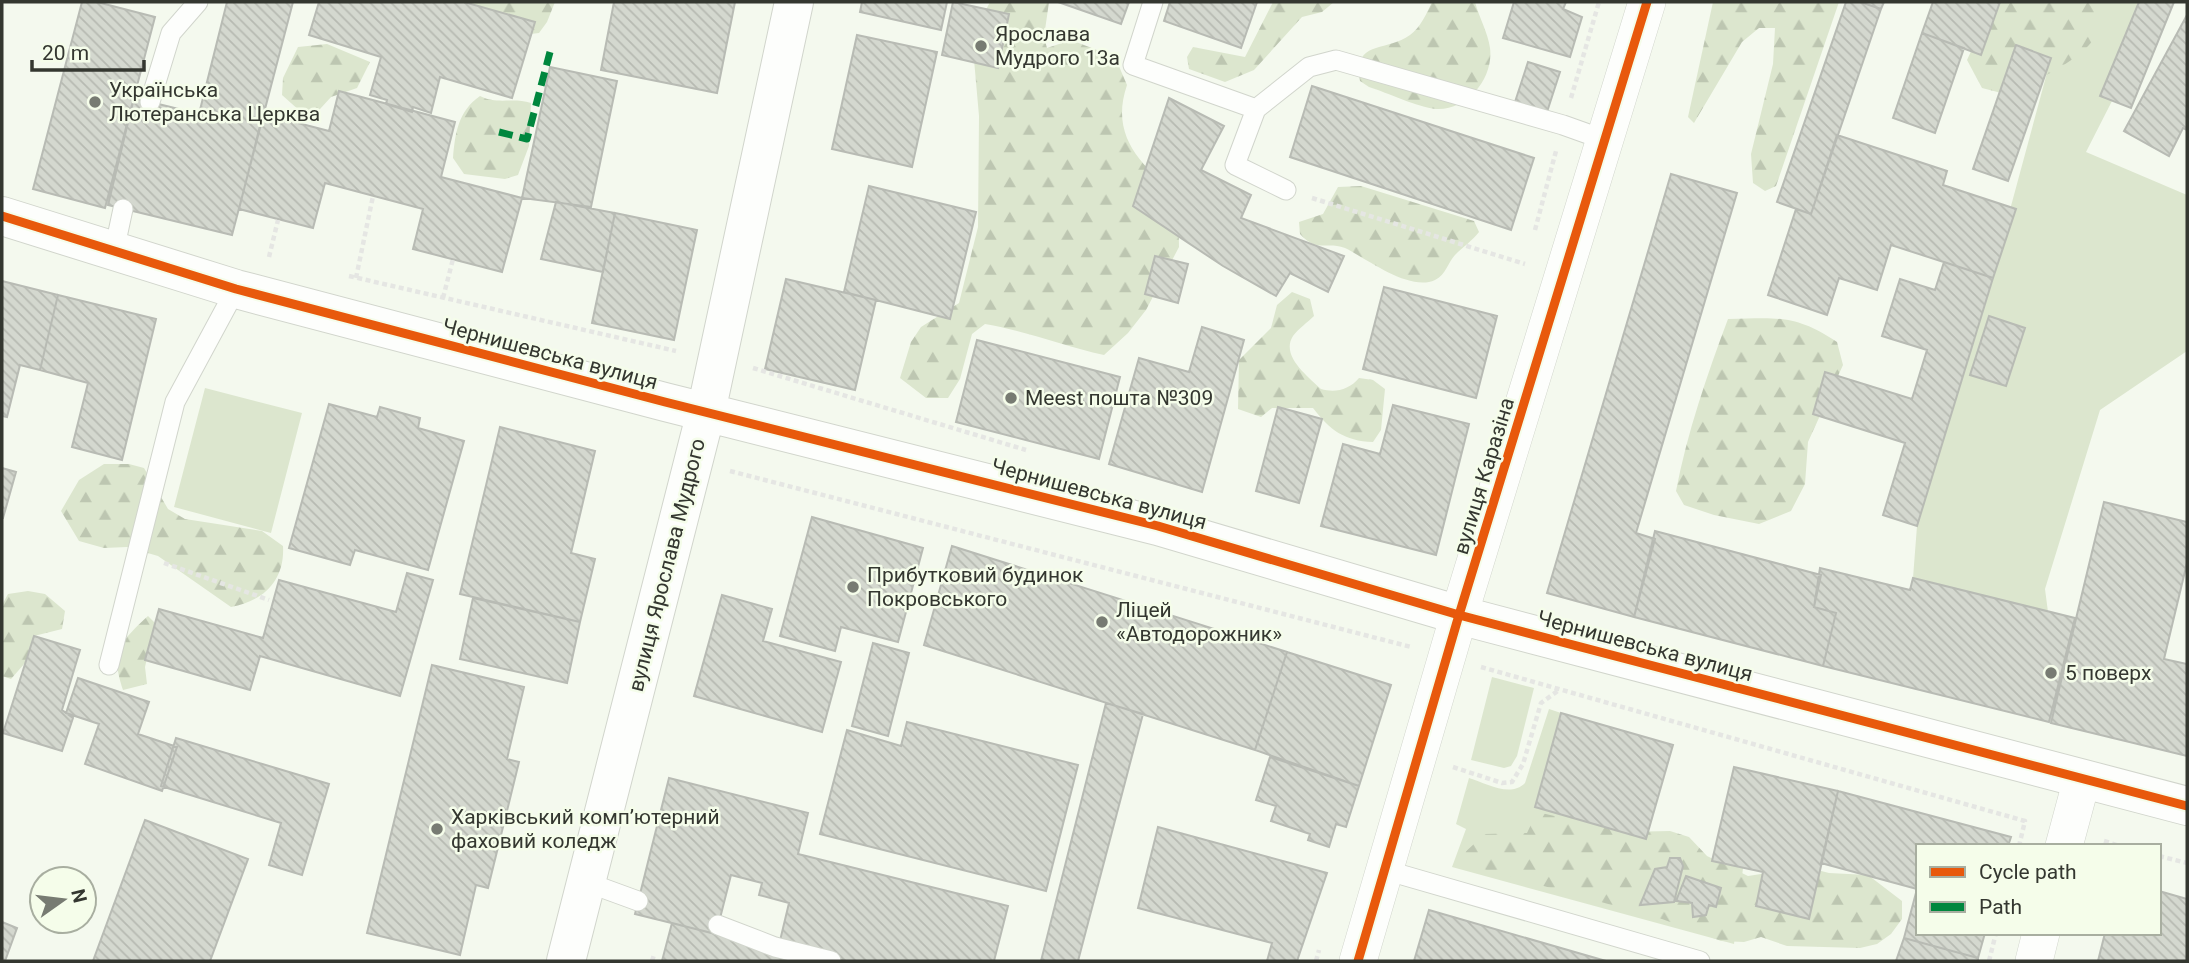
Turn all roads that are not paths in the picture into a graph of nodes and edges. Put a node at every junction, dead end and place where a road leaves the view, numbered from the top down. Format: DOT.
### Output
graph roads {
  1 [pos="198,2"];
  2 [pos="793,2"];
  3 [pos="1153,2"];
  4 [pos="1647,2"];
  5 [pos="150,102"];
  6 [pos="1256,109"];
  7 [pos="1605,140"];
  8 [pos="1286,190"];
  9 [pos="123,209"];
  10 [pos="2,216"];
  11 [pos="114,251"];
  12 [pos="236,289"];
  13 [pos="706,412"];
  14 [pos="1459,615"];
  15 [pos="109,665"];
  16 [pos="2082,779"];
  17 [pos="2187,806"];
  18 [pos="2065,844"];
  19 [pos="1385,870"];
  20 [pos="586,882"];
  21 [pos="638,901"];
  22 [pos="718,925"];
  23 [pos="2040,935"];
  24 [pos="566,961"];
  25 [pos="831,961"];
  26 [pos="1358,961"];
  27 [pos="1700,961"];
  28 [pos="2034,961"];
  1 -- 5 [label="lane"];
  2 -- 13 [label="street, вулиця Ярослава Мудрого"];
  3 -- 6 [label="lane"];
  4 -- 7 [label="street, вулиця Каразіна"];
  6 -- 7 [label="lane"];
  6 -- 8 [label="lane"];
  7 -- 14 [label="street, вулиця Каразіна"];
  9 -- 11 [label="lane"];
  10 -- 11 [label="street, Чернишевська вулиця"];
  11 -- 12 [label="street, Чернишевська вулиця"];
  12 -- 13 [label="street, Чернишевська вулиця"];
  12 -- 15 [label="lane"];
  13 -- 14 [label="street, Чернишевська вулиця"];
  13 -- 20 [label="street, вулиця Ярослава Мудрого"];
  14 -- 16 [label="street, Чернишевська вулиця"];
  14 -- 19 [label="street, вулиця Каразіна"];
  16 -- 17 [label="street, Чернишевська вулиця"];
  16 -- 18 [label="street"];
  19 -- 26 [label="street, вулиця Каразіна"];
  19 -- 27 [label="lane"];
  20 -- 21 [label="lane"];
  20 -- 24 [label="street, вулиця Ярослава Мудрого"];
  22 -- 25 [label="lane"];
  23 -- 28 [label="street"];
}
